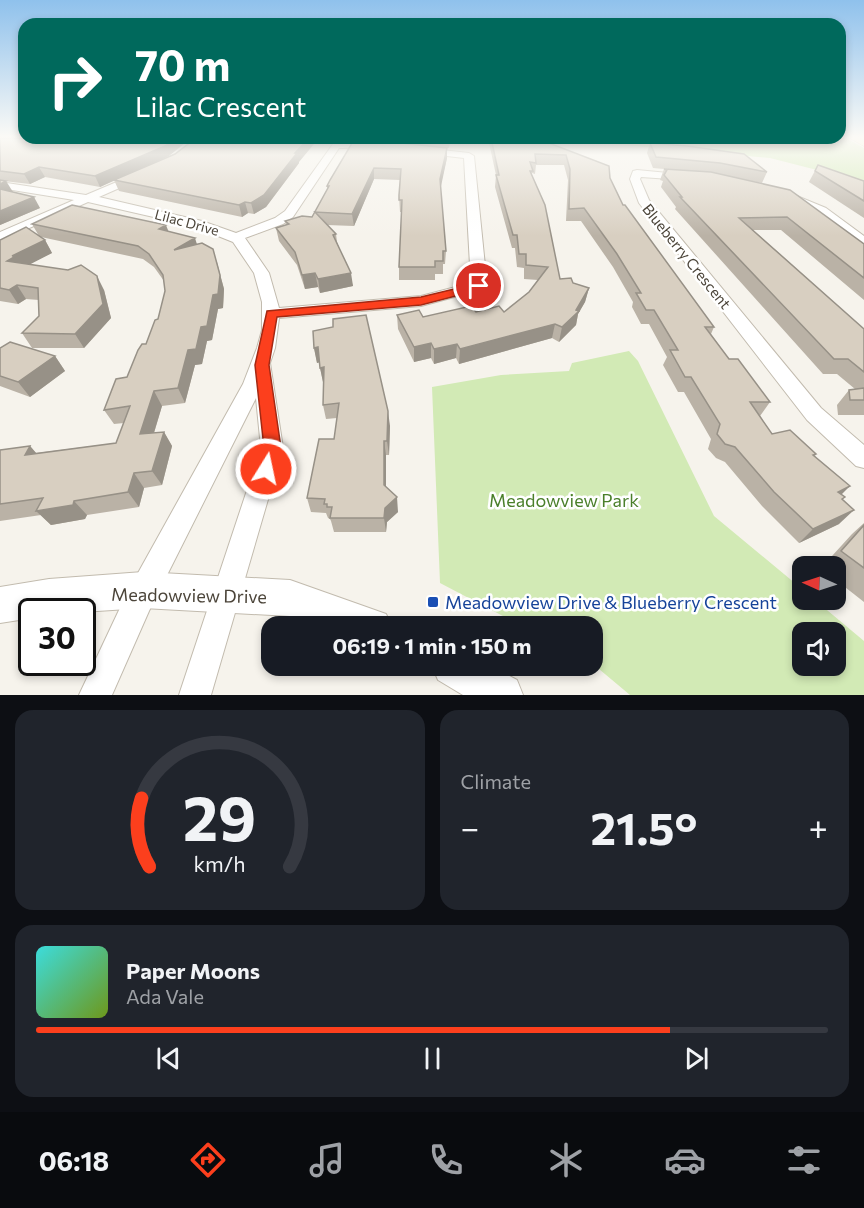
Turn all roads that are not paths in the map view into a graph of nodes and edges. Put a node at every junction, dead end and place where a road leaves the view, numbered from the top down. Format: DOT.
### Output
graph roads {
  1 [pos="151,170"];
  2 [pos="319,170"];
  3 [pos="470,170"];
  4 [pos="699,179"];
  5 [pos="0,185"];
  6 [pos="777,193"];
  7 [pos="87,200"];
  8 [pos="0,237"];
  9 [pos="236,237"];
  10 [pos="864,242"];
  11 [pos="271,314"];
  12 [pos="262,365"];
  13 [pos="864,459"];
  14 [pos="143,590"];
  15 [pos="228,594"];
  16 [pos="0,605"];
  17 [pos="342,616"];
  18 [pos="469,676"];
  19 [pos="95,695"];
  20 [pos="195,695"];
  21 [pos="502,695"];
  1 -- 7 [label="street"];
  2 -- 9 [label="street"];
  3 -- 11 [label="street"];
  4 -- 13 [label="street, Blueberry Crescent"];
  5 -- 7 [label="street, Lilac Drive"];
  6 -- 10 [label="street"];
  7 -- 8 [label="street"];
  7 -- 9 [label="street, Lilac Drive"];
  9 -- 11 [label="street, Lilac Drive"];
  11 -- 12 [label="street, Lilac Drive"];
  12 -- 14 [label="street, Lilac Drive"];
  12 -- 15 [label="street, Lilac Drive"];
  14 -- 15 [label="street, Meadowview Drive"];
  14 -- 16 [label="street, Meadowview Drive"];
  14 -- 19 [label="street, Lilac Drive"];
  15 -- 17 [label="street, Meadowview Drive"];
  15 -- 20 [label="street, Lilac Drive"];
  18 -- 21 [label="street"];
}
